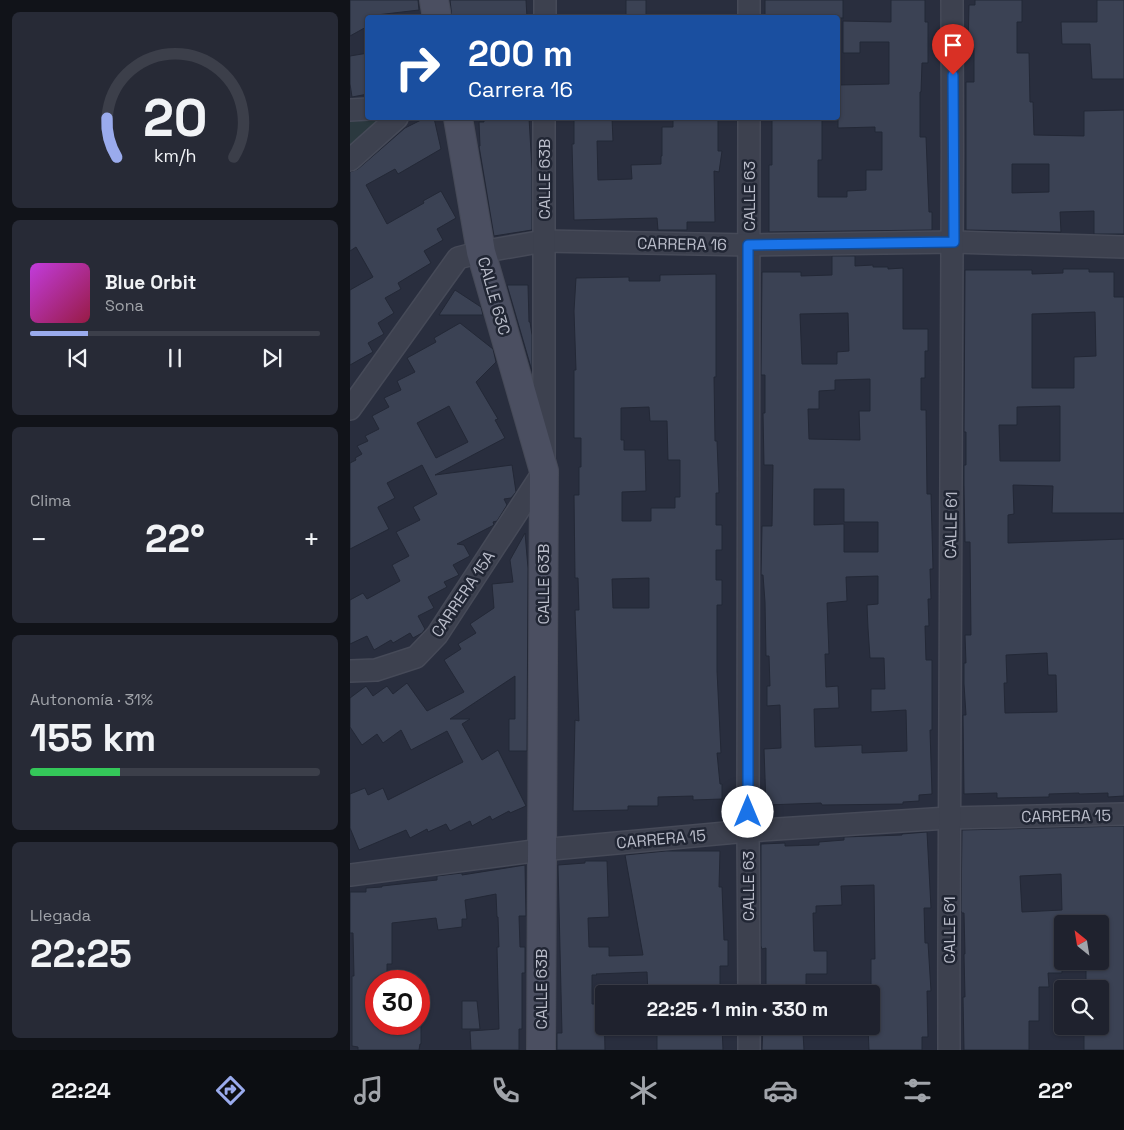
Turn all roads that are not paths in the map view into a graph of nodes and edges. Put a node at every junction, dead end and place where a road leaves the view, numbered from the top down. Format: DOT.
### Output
graph roads {
  1 [pos="434,0"];
  2 [pos="545,0"];
  3 [pos="749,0"];
  4 [pos="952,0"];
  5 [pos="436,15"];
  6 [pos="544,15"];
  7 [pos="749,15"];
  8 [pos="365,109"];
  9 [pos="350,110"];
  10 [pos="395,120"];
  11 [pos="458,120"];
  12 [pos="544,120"];
  13 [pos="748,120"];
  14 [pos="350,160"];
  15 [pos="544,241"];
  16 [pos="954,242"];
  17 [pos="748,245"];
  18 [pos="1124,247"];
  19 [pos="481,252"];
  20 [pos="350,409"];
  21 [pos="544,471"];
  22 [pos="350,671"];
  23 [pos="1124,814"];
  24 [pos="948,818"];
  25 [pos="748,831"];
  26 [pos="541,850"];
  27 [pos="350,875"];
  28 [pos="749,985"];
  29 [pos="749,1035"];
  30 [pos="541,1050"];
  31 [pos="750,1050"];
  32 [pos="949,1050"];
  1 -- 5 [label="street"];
  2 -- 6 [label="street"];
  3 -- 7 [label="street"];
  4 -- 16 [label="street, CALLE 61"];
  8 -- 9 [label="street"];
  10 -- 14 [label="street"];
  11 -- 19 [label="street, CALLE 63C"];
  12 -- 15 [label="street, CALLE 63B"];
  13 -- 17 [label="street, CALLE 63"];
  15 -- 17 [label="street, CARRERA 16"];
  15 -- 19 [label="street, CARRERA 16"];
  15 -- 21 [label="street, CALLE 63B"];
  16 -- 17 [label="street, CARRERA 16"];
  16 -- 18 [label="street, CARRERA 16"];
  16 -- 24 [label="street, CALLE 61"];
  17 -- 25 [label="street, CALLE 63"];
  19 -- 20 [label="street, CARRERA 16"];
  19 -- 21 [label="street, CALLE 63C"];
  21 -- 22 [label="street, CARRERA 15A"];
  21 -- 26 [label="street, CALLE 63B"];
  23 -- 24 [label="street, CARRERA 15"];
  24 -- 25 [label="street, CARRERA 15"];
  24 -- 32 [label="street, CALLE 61"];
  25 -- 26 [label="street, CARRERA 15"];
  25 -- 28 [label="street, CALLE 63"];
  26 -- 27 [label="street, CARRERA 15"];
  26 -- 30 [label="street, CALLE 63B"];
  29 -- 31 [label="street"];
}
